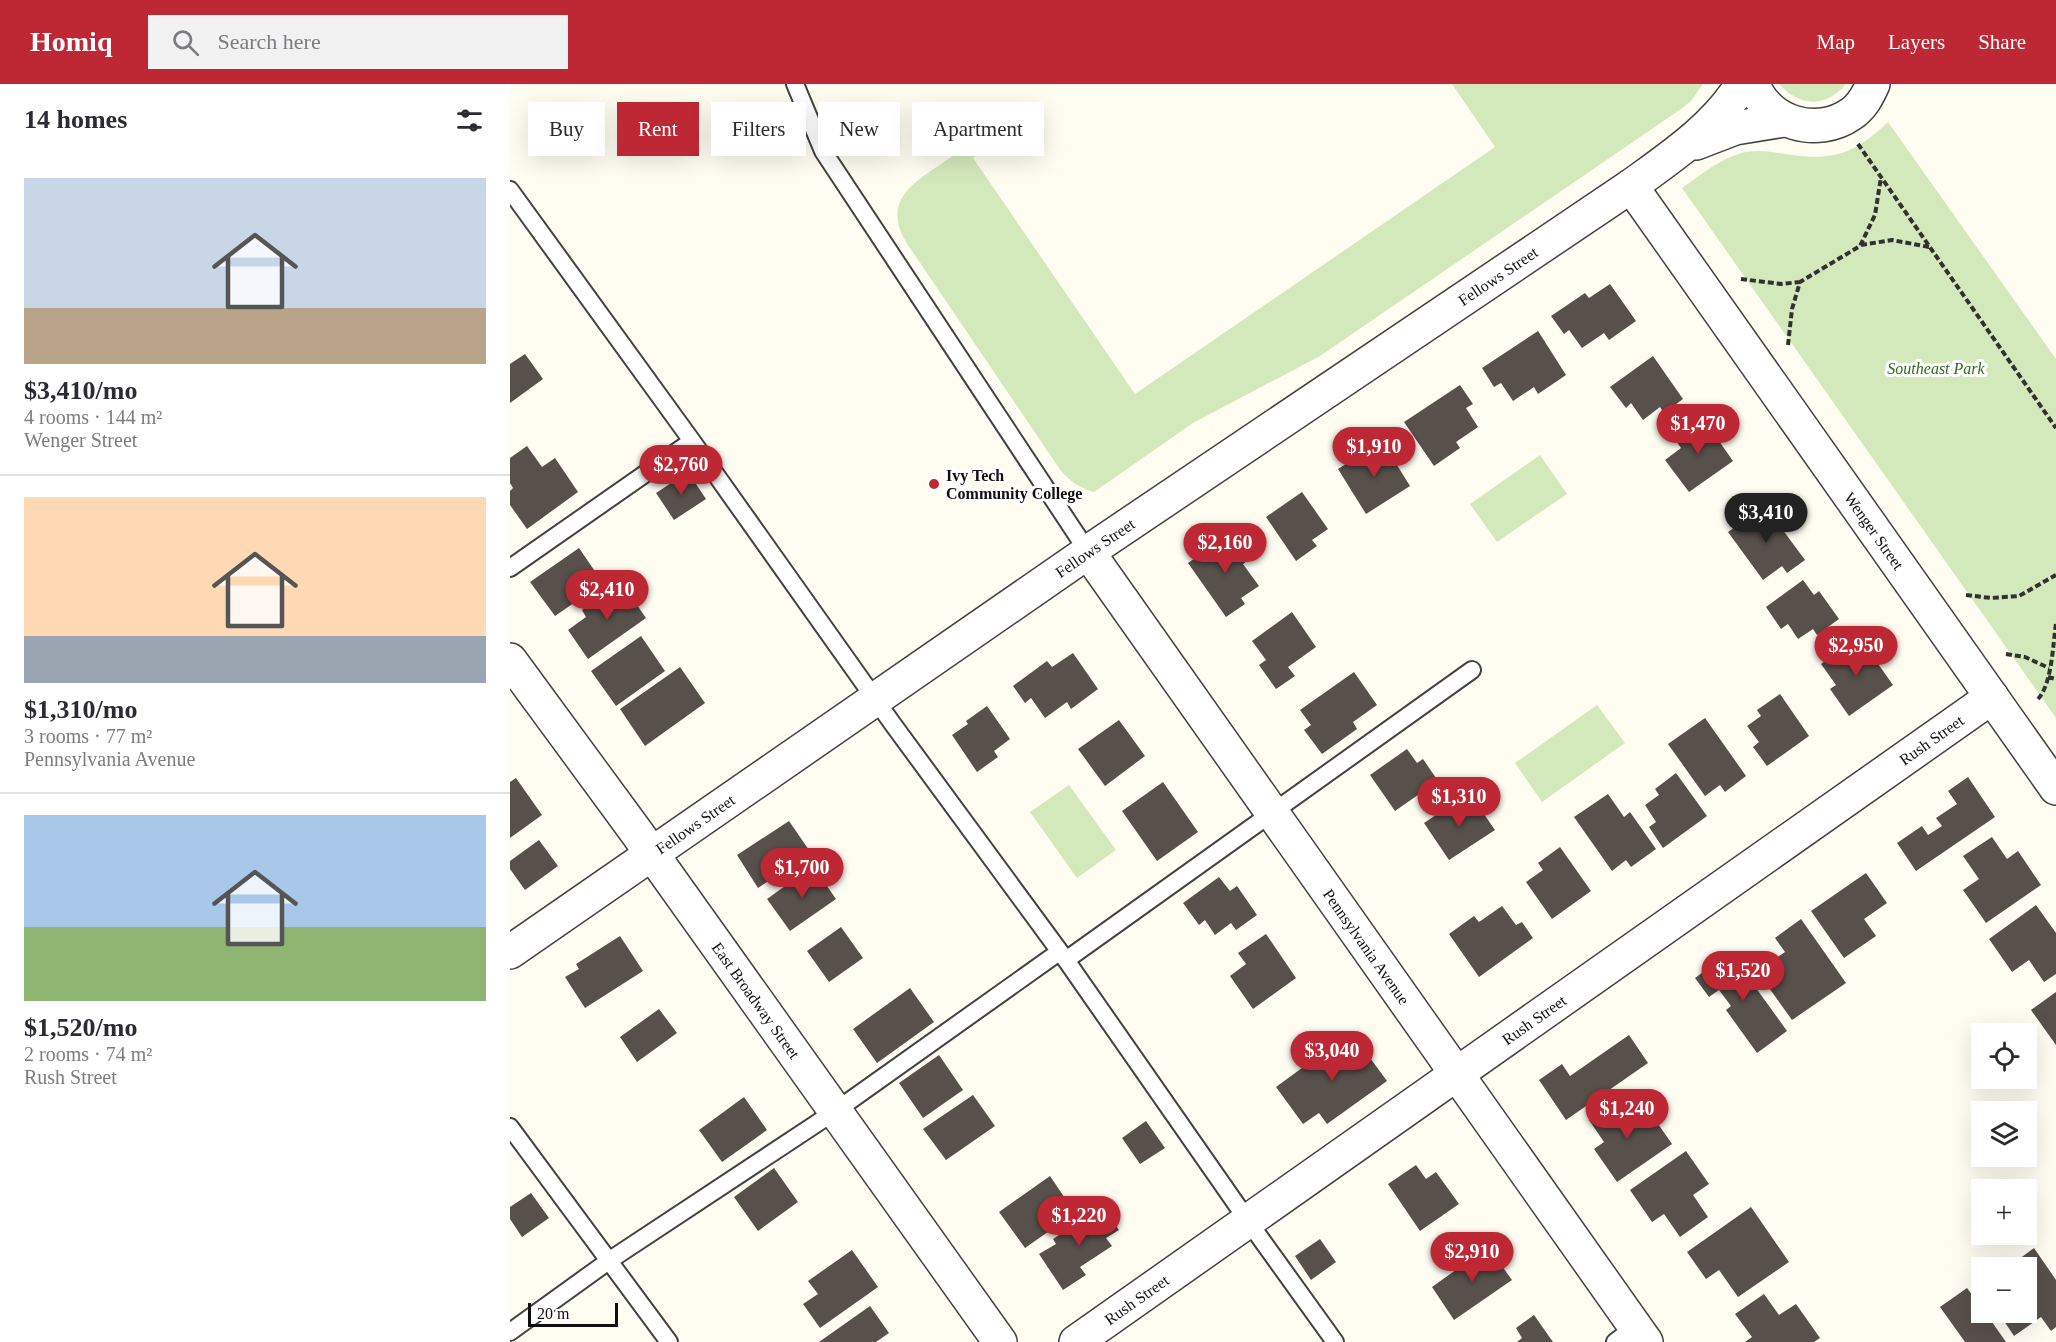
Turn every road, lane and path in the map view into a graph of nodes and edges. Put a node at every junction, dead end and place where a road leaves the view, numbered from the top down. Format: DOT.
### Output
graph roads {
  1 [pos="795,84"];
  2 [pos="1742,84"];
  3 [pos="1753,84"];
  4 [pos="1873,84"];
  5 [pos="1784,120"];
  6 [pos="1858,143"];
  7 [pos="1683,148"];
  8 [pos="1881,177"];
  9 [pos="1631,186"];
  10 [pos="510,190"];
  11 [pos="1860,246"];
  12 [pos="1929,247"];
  13 [pos="1741,279"];
  14 [pos="1800,282"];
  15 [pos="1788,345"];
  16 [pos="2056,428"];
  17 [pos="692,441"];
  18 [pos="1088,552"];
  19 [pos="510,568"];
  20 [pos="2056,575"];
  21 [pos="1966,595"];
  22 [pos="2056,623"];
  23 [pos="2006,654"];
  24 [pos="510,660"];
  25 [pos="2049,668"];
  26 [pos="1472,670"];
  27 [pos="2048,677"];
  28 [pos="2056,679"];
  29 [pos="1992,697"];
  30 [pos="2038,699"];
  31 [pos="876,700"];
  32 [pos="2056,788"];
  33 [pos="1273,813"];
  34 [pos="652,854"];
  35 [pos="510,951"];
  36 [pos="1062,956"];
  37 [pos="1456,1073"];
  38 [pos="834,1112"];
  39 [pos="510,1128"];
  40 [pos="1248,1221"];
  41 [pos="610,1260"];
  42 [pos="510,1332"];
  43 [pos="1632,1337"];
  44 [pos="669,1342"];
  45 [pos="1000,1342"];
  46 [pos="1076,1342"];
  47 [pos="1335,1342"];
  1 -- 18 [label="lane"];
  2 -- 7 [label="street, Fellows Street"];
  3 -- 5 [label="street"];
  4 -- 5 [label="street"];
  5 -- 7 [label="street, Fellows Street"];
  6 -- 8 [label="path"];
  7 -- 9 [label="street, Fellows Street"];
  8 -- 11 [label="path"];
  8 -- 12 [label="path"];
  9 -- 18 [label="street, Fellows Street"];
  9 -- 29 [label="street, Wenger Street"];
  10 -- 17 [label="lane"];
  11 -- 12 [label="path"];
  11 -- 14 [label="path"];
  12 -- 16 [label="path"];
  13 -- 14 [label="path"];
  14 -- 15 [label="path"];
  17 -- 19 [label="lane"];
  17 -- 31 [label="lane"];
  18 -- 31 [label="street, Fellows Street"];
  18 -- 33 [label="street, Pennsylvania Avenue"];
  20 -- 21 [label="path"];
  22 -- 25 [label="path"];
  23 -- 25 [label="path"];
  24 -- 34 [label="street, East Broadway Street"];
  25 -- 27 [label="path"];
  26 -- 33 [label="lane"];
  27 -- 28 [label="path"];
  27 -- 30 [label="path"];
  29 -- 32 [label="street, Wenger Street"];
  29 -- 37 [label="street, Rush Street"];
  31 -- 34 [label="street, Fellows Street"];
  31 -- 36 [label="lane"];
  33 -- 36 [label="lane"];
  33 -- 37 [label="street, Pennsylvania Avenue"];
  34 -- 35 [label="street, Fellows Street"];
  34 -- 38 [label="street, East Broadway Street"];
  36 -- 38 [label="lane"];
  36 -- 40 [label="lane"];
  37 -- 40 [label="street, Rush Street"];
  37 -- 43 [label="street, Pennsylvania Avenue"];
  38 -- 41 [label="lane"];
  38 -- 45 [label="street, East Broadway Street"];
  39 -- 41 [label="lane"];
  40 -- 46 [label="street, Rush Street"];
  40 -- 47 [label="lane"];
  41 -- 42 [label="lane"];
  41 -- 44 [label="lane"];
}
